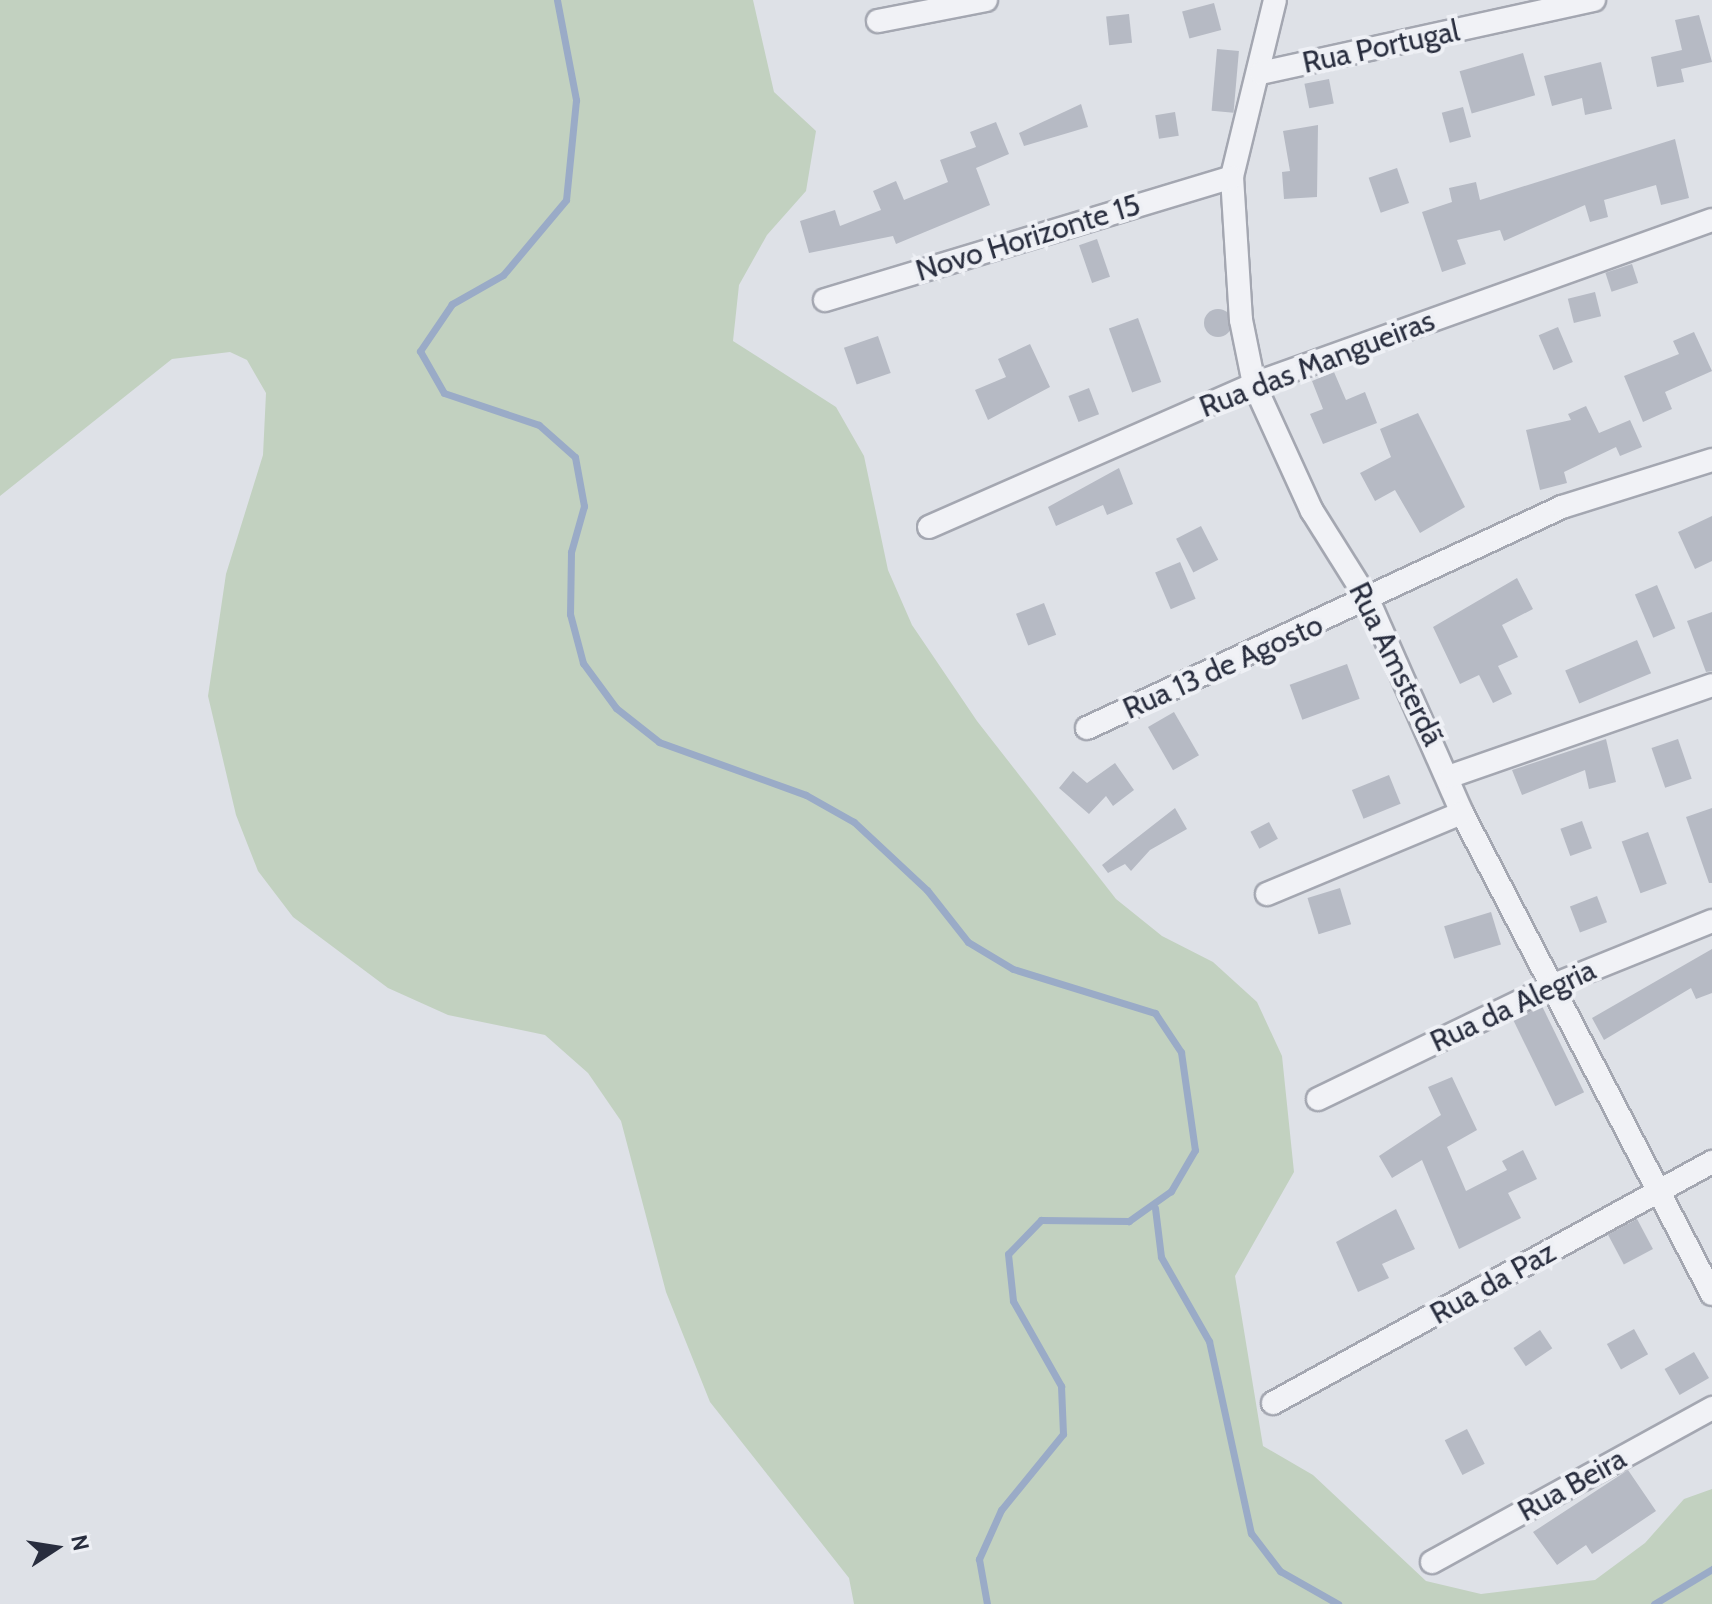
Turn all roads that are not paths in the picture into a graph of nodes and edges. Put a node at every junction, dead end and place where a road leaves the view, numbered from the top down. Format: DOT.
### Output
graph roads {
  1 [pos="986,0"];
  2 [pos="1275,0"];
  3 [pos="1594,0"];
  4 [pos="878,21"];
  5 [pos="1261,73"];
  6 [pos="1232,177"];
  7 [pos="1712,220"];
  8 [pos="825,300"];
  9 [pos="1254,384"];
  10 [pos="1712,460"];
  11 [pos="929,527"];
  12 [pos="1369,602"];
  13 [pos="1712,685"];
  14 [pos="1087,728"];
  15 [pos="1451,776"];
  16 [pos="1462,813"];
  17 [pos="1267,894"];
  18 [pos="1712,921"];
  19 [pos="1556,984"];
  20 [pos="1318,1099"];
  21 [pos="1712,1162"];
  22 [pos="1656,1195"];
  23 [pos="1712,1294"];
  24 [pos="1273,1403"];
  25 [pos="1712,1408"];
  26 [pos="1432,1562"];
  1 -- 4 [label="street"];
  2 -- 5 [label="street, Rua Amsterdã"];
  3 -- 5 [label="street, Rua Portugal"];
  5 -- 6 [label="street, Rua Amsterdã"];
  6 -- 8 [label="street, Novo Horizonte 15"];
  6 -- 9 [label="street, Rua Amsterdã"];
  7 -- 9 [label="street, Rua das Mangueiras"];
  9 -- 11 [label="street, Rua das Mangueiras"];
  9 -- 12 [label="street, Rua Amsterdã"];
  10 -- 12 [label="street, Rua 13 de Agosto"];
  12 -- 14 [label="street, Rua 13 de Agosto"];
  12 -- 15 [label="street, Rua Amsterdã"];
  13 -- 15 [label="street"];
  15 -- 16 [label="street, Rua Amsterdã"];
  16 -- 17 [label="street"];
  16 -- 19 [label="street, Rua Amsterdã"];
  18 -- 19 [label="street, Rua da Alegria"];
  19 -- 20 [label="street, Rua da Alegria"];
  19 -- 22 [label="street, Rua Amsterdã"];
  21 -- 22 [label="street, Rua da Paz"];
  22 -- 23 [label="street, Rua Amsterdã"];
  22 -- 24 [label="street, Rua da Paz"];
  25 -- 26 [label="street, Rua Beira"];
}
